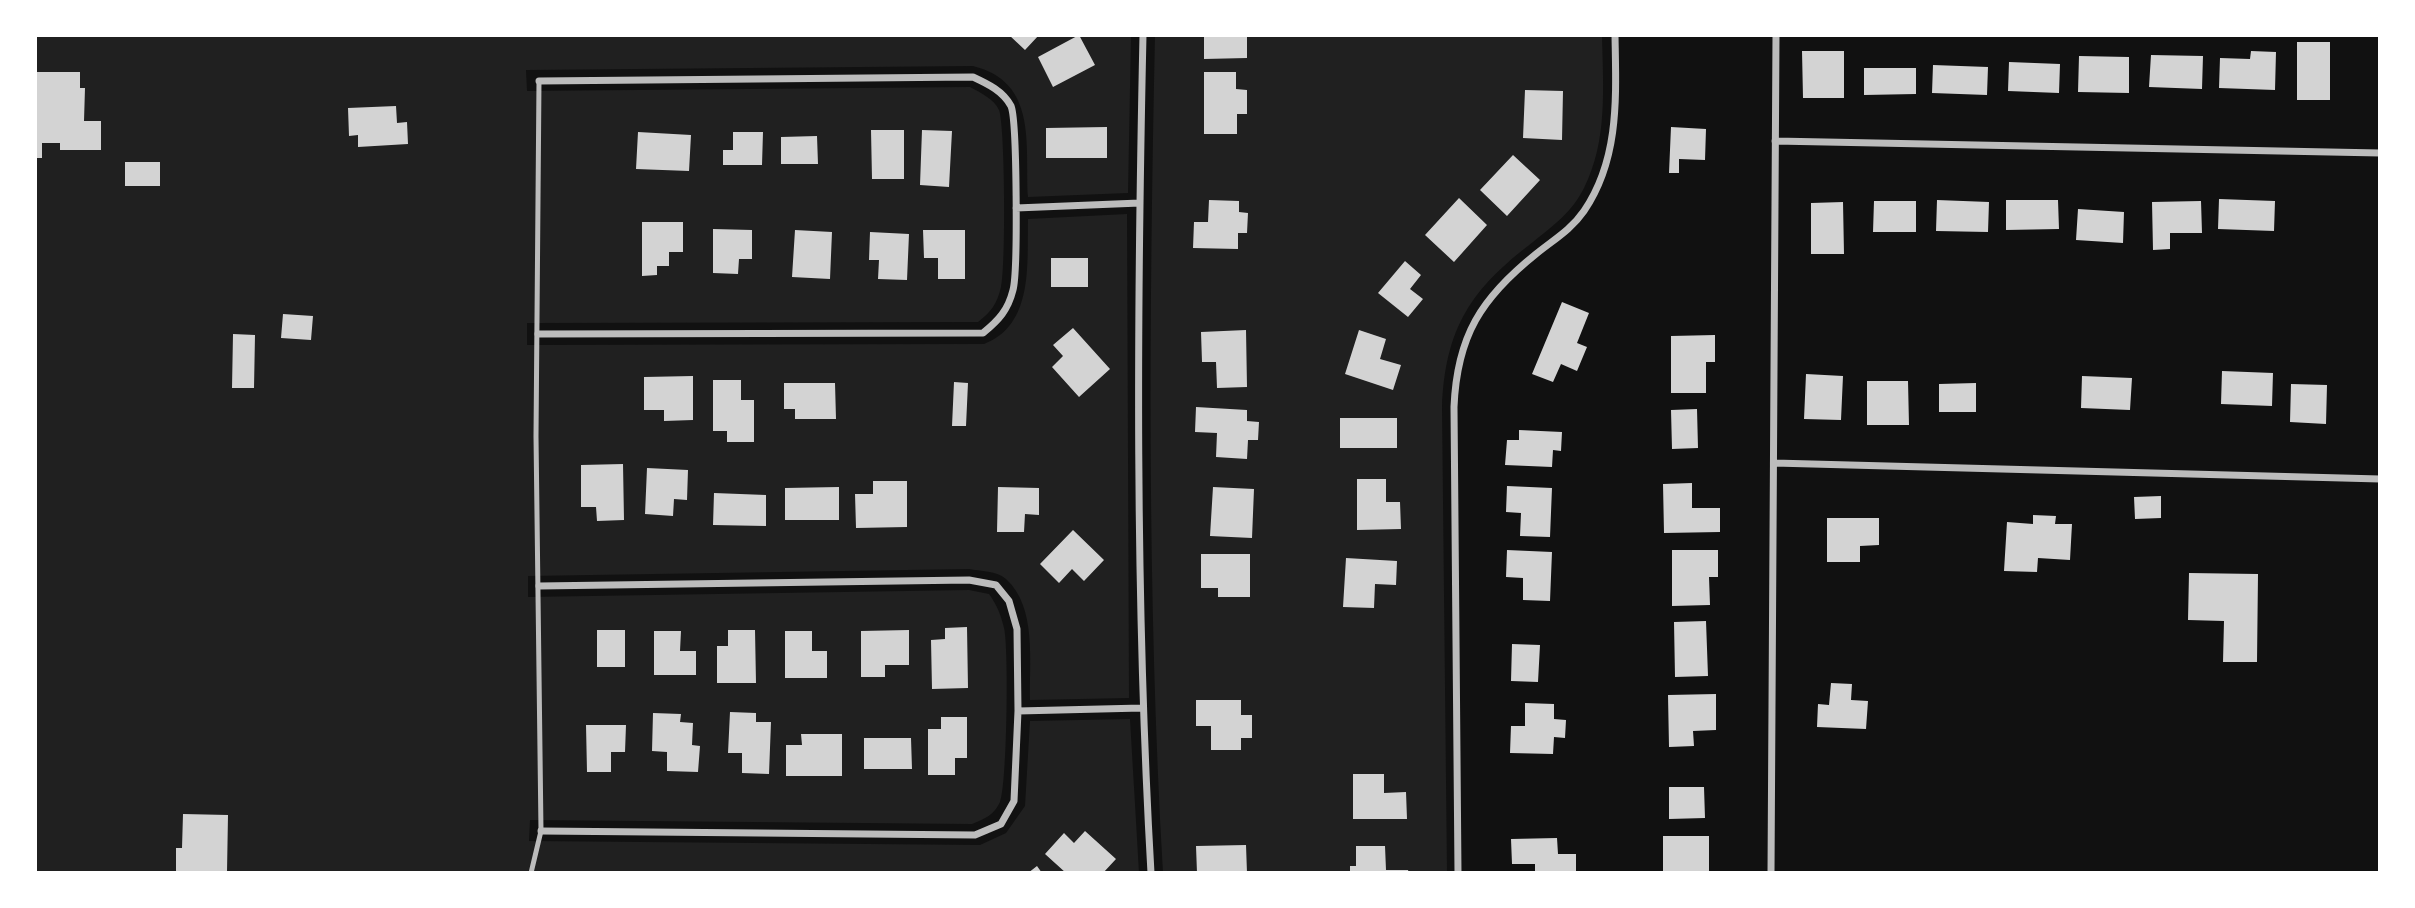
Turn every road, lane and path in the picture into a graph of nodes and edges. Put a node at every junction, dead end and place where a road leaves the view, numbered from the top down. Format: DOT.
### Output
graph roads {
  1 [pos="1143,35"];
  2 [pos="1615,35"];
  3 [pos="1776,35"];
  4 [pos="539,80"];
  5 [pos="1775,141"];
  6 [pos="2380,153"];
  7 [pos="1140,203"];
  8 [pos="1016,208"];
  9 [pos="538,334"];
  10 [pos="1774,463"];
  11 [pos="2380,480"];
  12 [pos="540,586"];
  13 [pos="1142,708"];
  14 [pos="1018,711"];
  15 [pos="541,831"];
  16 [pos="531,873"];
  17 [pos="1151,873"];
  18 [pos="1458,873"];
  19 [pos="1771,873"];
  1 -- 7 [label="street"];
  2 -- 18 [label="street"];
  3 -- 5 [label="street"];
  4 -- 8 [label="street"];
  4 -- 9 [label="lane"];
  5 -- 6 [label="street"];
  5 -- 10 [label="street"];
  7 -- 8 [label="street"];
  7 -- 13 [label="street"];
  8 -- 9 [label="street"];
  9 -- 12 [label="lane"];
  10 -- 11 [label="street"];
  10 -- 19 [label="street"];
  12 -- 14 [label="street"];
  12 -- 15 [label="lane"];
  13 -- 14 [label="street"];
  13 -- 17 [label="street"];
  14 -- 15 [label="street"];
  15 -- 16 [label="lane"];
}
